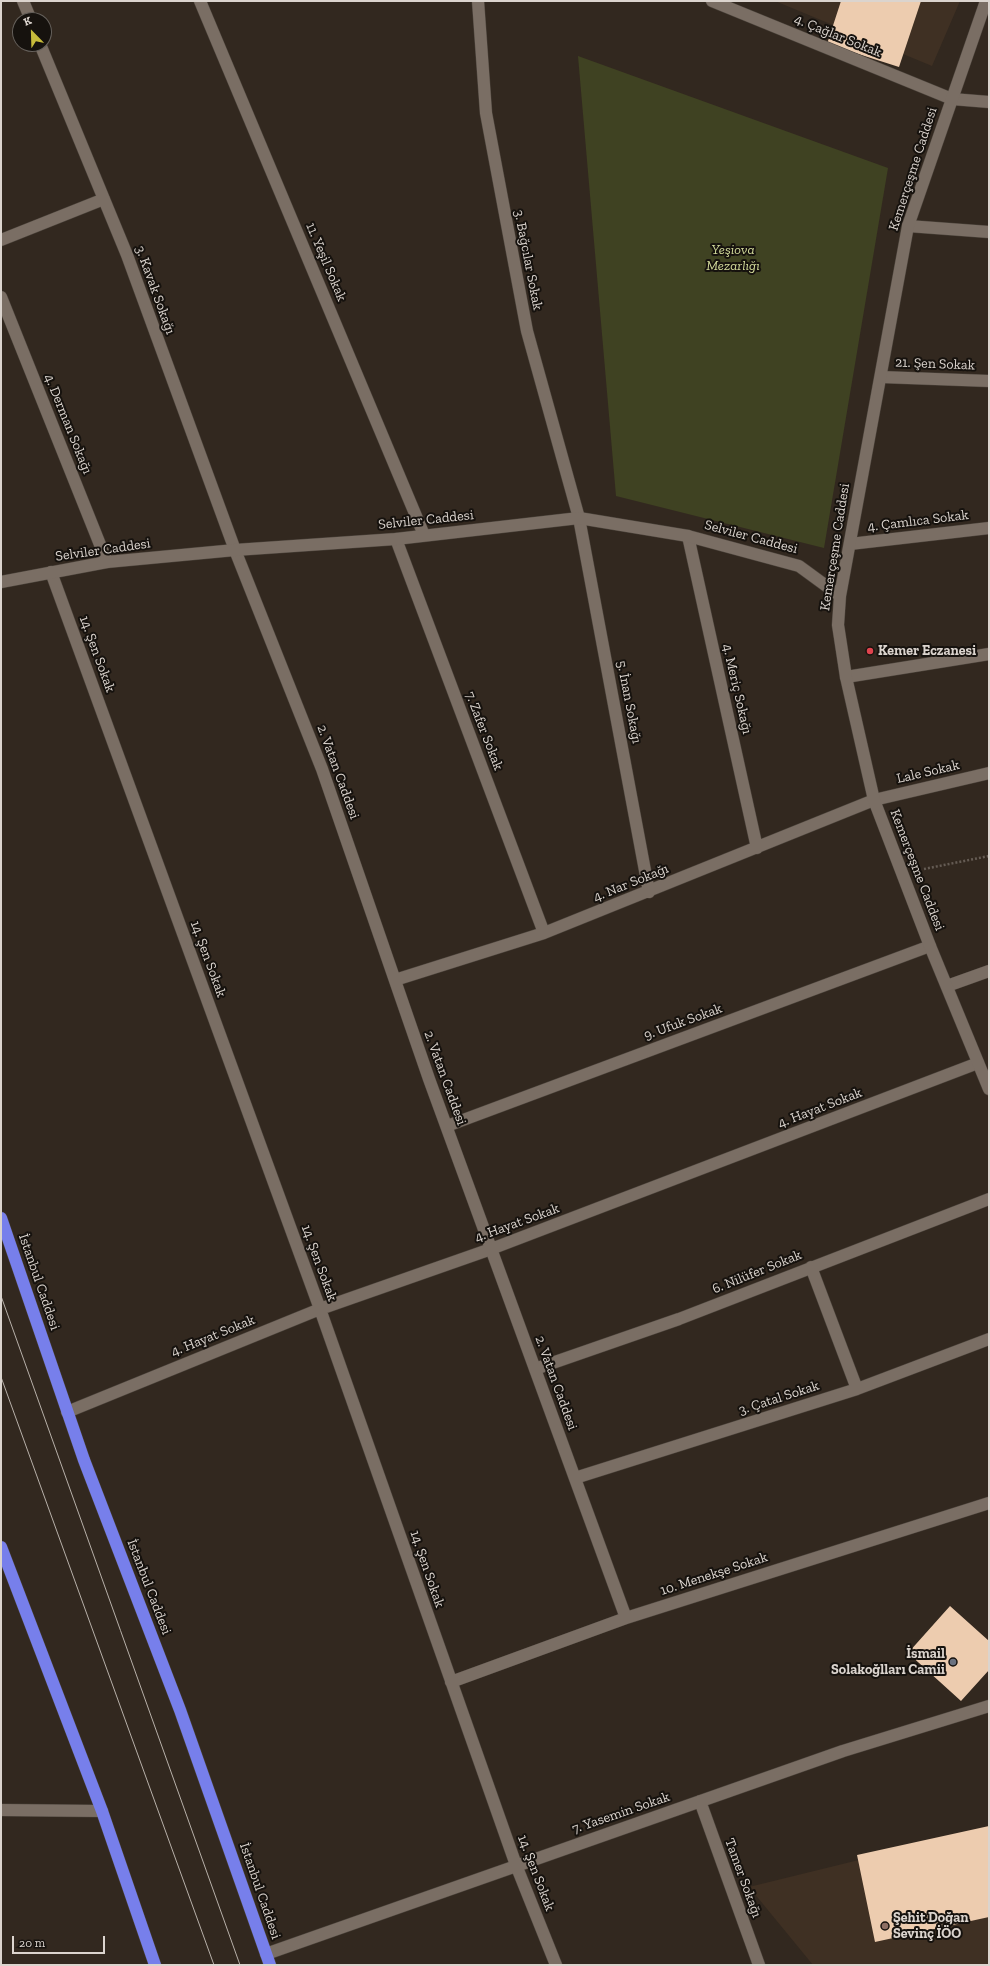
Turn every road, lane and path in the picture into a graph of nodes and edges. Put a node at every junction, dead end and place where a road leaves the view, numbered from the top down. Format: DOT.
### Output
graph roads {
  1 [pos="23,1"];
  2 [pos="200,1"];
  3 [pos="478,1"];
  4 [pos="712,1"];
  5 [pos="986,1"];
  6 [pos="28,12"];
  7 [pos="43,52"];
  8 [pos="952,99"];
  9 [pos="989,102"];
  10 [pos="104,200"];
  11 [pos="908,226"];
  12 [pos="989,232"];
  13 [pos="1,240"];
  14 [pos="1,297"];
  15 [pos="881,377"];
  16 [pos="989,381"];
  17 [pos="579,518"];
  18 [pos="989,528"];
  19 [pos="424,535"];
  20 [pos="688,536"];
  21 [pos="396,539"];
  22 [pos="850,544"];
  23 [pos="235,550"];
  24 [pos="107,562"];
  25 [pos="51,572"];
  26 [pos="2,578"];
  27 [pos="840,596"];
  28 [pos="989,654"];
  29 [pos="846,677"];
  30 [pos="989,773"];
  31 [pos="874,800"];
  32 [pos="757,848"];
  33 [pos="989,856"];
  34 [pos="902,874"];
  35 [pos="649,892"];
  36 [pos="544,933"];
  37 [pos="930,946"];
  38 [pos="989,971"];
  39 [pos="395,980"];
  40 [pos="946,986"];
  41 [pos="978,1063"];
  42 [pos="989,1089"];
  43 [pos="447,1126"];
  44 [pos="989,1199"];
  45 [pos="1,1218"];
  46 [pos="491,1249"];
  47 [pos="811,1266"];
  48 [pos="320,1309"];
  49 [pos="989,1339"];
  50 [pos="535,1369"];
  51 [pos="857,1389"];
  52 [pos="67,1412"];
  53 [pos="575,1478"];
  54 [pos="989,1503"];
  55 [pos="1,1547"];
  56 [pos="626,1618"];
  57 [pos="451,1682"];
  58 [pos="989,1706"];
  59 [pos="700,1801"];
  60 [pos="1,1810"];
  61 [pos="102,1811"];
  62 [pos="516,1866"];
  63 [pos="266,1954"];
  64 [pos="155,1965"];
  65 [pos="270,1965"];
  66 [pos="556,1965"];
  67 [pos="759,1965"];
  1 -- 6 [label="street"];
  2 -- 19 [label="street, 11. Yeşil Sokak"];
  3 -- 17 [label="street, 3. Bağcılar Sokak"];
  4 -- 8 [label="street, 4. Çağlar Sokak"];
  5 -- 8 [label="street, Kemerçeşme Caddesi"];
  7 -- 10 [label="street, 3. Kavak Sokağı"];
  8 -- 9 [label="street, 4. Çağlar Sokak"];
  8 -- 11 [label="street, Kemerçeşme Caddesi"];
  10 -- 13 [label="street"];
  10 -- 23 [label="street, 3. Kavak Sokağı"];
  11 -- 12 [label="street"];
  11 -- 15 [label="street, Kemerçeşme Caddesi"];
  14 -- 24 [label="street, 4. Derman Sokağı"];
  15 -- 16 [label="street, 21. Şen Sokak"];
  15 -- 22 [label="street, Kemerçeşme Caddesi"];
  17 -- 19 [label="street, Selviler Caddesi"];
  17 -- 20 [label="street, Selviler Caddesi"];
  17 -- 35 [label="street, 5. İnan Sokağı"];
  18 -- 22 [label="street, 4. Çamlıca Sokak"];
  19 -- 21 [label="street, Selviler Caddesi"];
  20 -- 27 [label="street, Selviler Caddesi"];
  20 -- 32 [label="street, 4. Meriç Sokağı"];
  21 -- 23 [label="street, Selviler Caddesi"];
  21 -- 36 [label="street, 7. Zafer Sokak"];
  22 -- 27 [label="street, Kemerçeşme Caddesi"];
  23 -- 24 [label="street, Selviler Caddesi"];
  23 -- 39 [label="street, 2. Vatan Caddesi"];
  24 -- 25 [label="street, Selviler Caddesi"];
  25 -- 26 [label="street, Selviler Caddesi"];
  25 -- 48 [label="street, 14. Şen Sokak"];
  27 -- 29 [label="street, Kemerçeşme Caddesi"];
  28 -- 29 [label="street"];
  29 -- 31 [label="street, Kemerçeşme Caddesi"];
  30 -- 31 [label="street, Lale Sokak"];
  31 -- 32 [label="street, 4. Nar Sokağı"];
  31 -- 34 [label="street, Kemerçeşme Caddesi"];
  32 -- 35 [label="street, 4. Nar Sokağı"];
  33 -- 34 [label="path"];
  34 -- 37 [label="street, Kemerçeşme Caddesi"];
  35 -- 36 [label="street, 4. Nar Sokağı"];
  36 -- 39 [label="street, 4. Nar Sokağı"];
  37 -- 40 [label="street, Kemerçeşme Caddesi"];
  37 -- 43 [label="street, 9. Ufuk Sokak"];
  38 -- 40 [label="street"];
  39 -- 43 [label="street, 2. Vatan Caddesi"];
  40 -- 41 [label="street, Kemerçeşme Caddesi"];
  41 -- 42 [label="street, Kemerçeşme Caddesi"];
  41 -- 46 [label="street, 4. Hayat Sokak"];
  43 -- 46 [label="street, 2. Vatan Caddesi"];
  44 -- 47 [label="street, 6. Nilüfer Sokak"];
  45 -- 52 [label="highway, İstanbul Caddesi"];
  46 -- 48 [label="street, 4. Hayat Sokak"];
  46 -- 50 [label="street, 2. Vatan Caddesi"];
  47 -- 50 [label="street, 6. Nilüfer Sokak"];
  47 -- 51 [label="street"];
  48 -- 52 [label="street, 4. Hayat Sokak"];
  48 -- 57 [label="street, 14. Şen Sokak"];
  49 -- 51 [label="street, 3. Çatal Sokak"];
  50 -- 53 [label="street, 2. Vatan Caddesi"];
  51 -- 53 [label="street, 3. Çatal Sokak"];
  52 -- 63 [label="highway, İstanbul Caddesi"];
  53 -- 56 [label="street, 2. Vatan Caddesi"];
  54 -- 56 [label="street, 10. Menekşe Sokak"];
  55 -- 61 [label="highway"];
  56 -- 57 [label="street, 10. Menekşe Sokak"];
  57 -- 62 [label="street, 14. Şen Sokak"];
  58 -- 59 [label="street, 7. Yasemin Sokak"];
  59 -- 62 [label="street, 7. Yasemin Sokak"];
  59 -- 67 [label="street, Tamer Sokağı"];
  60 -- 61 [label="street"];
  61 -- 64 [label="highway"];
  62 -- 63 [label="street, 7. Yasemin Sokak"];
  62 -- 66 [label="street, 14. Şen Sokak"];
  63 -- 65 [label="highway, İstanbul Caddesi"];
}
